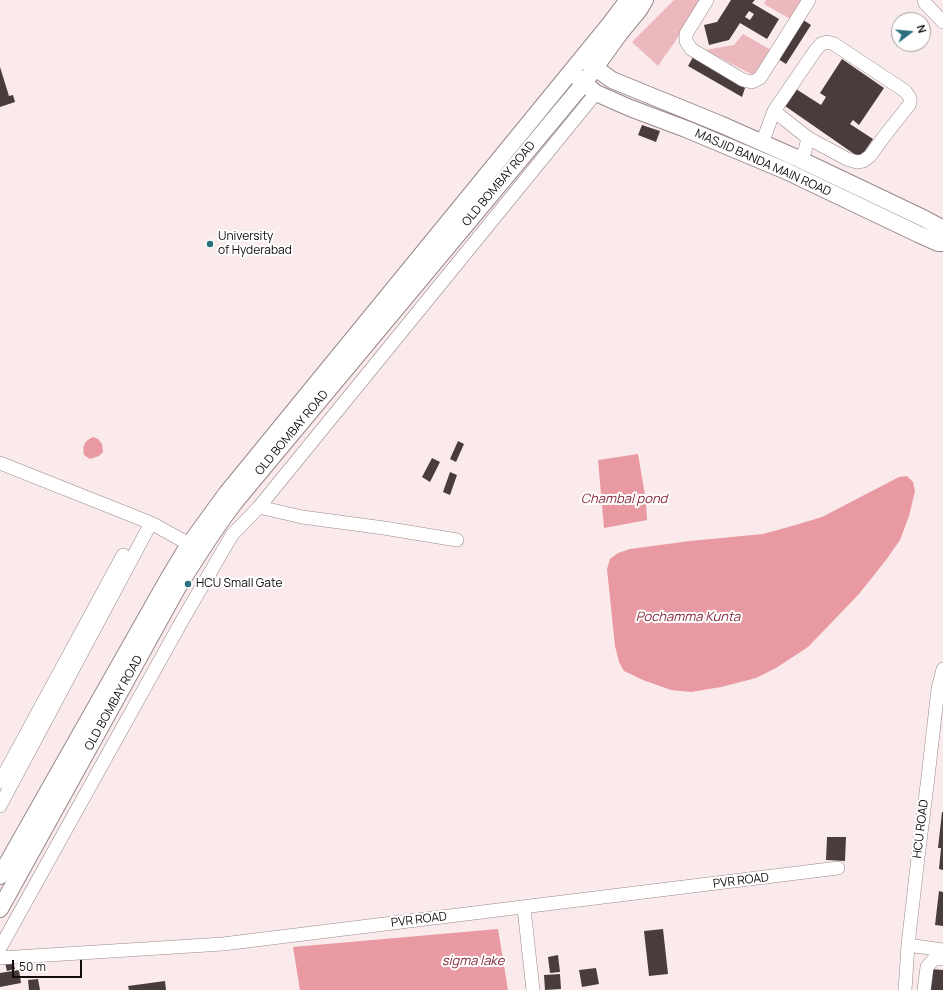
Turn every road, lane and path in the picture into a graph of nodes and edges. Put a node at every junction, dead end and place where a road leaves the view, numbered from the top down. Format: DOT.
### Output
graph roads {
  1 [pos="628,0"];
  2 [pos="645,0"];
  3 [pos="707,0"];
  4 [pos="809,0"];
  5 [pos="924,0"];
  6 [pos="943,22"];
  7 [pos="582,58"];
  8 [pos="594,68"];
  9 [pos="571,72"];
  10 [pos="590,88"];
  11 [pos="774,111"];
  12 [pos="808,138"];
  13 [pos="762,143"];
  14 [pos="799,159"];
  15 [pos="943,229"];
  16 [pos="943,243"];
  17 [pos="0,463"];
  18 [pos="259,507"];
  19 [pos="147,521"];
  20 [pos="457,540"];
  21 [pos="189,544"];
  22 [pos="943,669"];
  23 [pos="938,731"];
  24 [pos="0,782"];
  25 [pos="0,806"];
  26 [pos="838,868"];
  27 [pos="0,876"];
  28 [pos="0,908"];
  29 [pos="524,908"];
  30 [pos="908,945"];
  31 [pos="0,948"];
  32 [pos="943,950"];
  33 [pos="0,958"];
  34 [pos="943,959"];
  35 [pos="533,990"];
  36 [pos="905,990"];
  37 [pos="924,990"];
  1 -- 7 [label="main road, OLD BOMBAY ROAD"];
  2 -- 8 [label="main road, OLD BOMBAY ROAD"];
  3 -- 4 [label="street"];
  5 -- 6 [label="street"];
  7 -- 8 [label="main road, MASJID BANDA MAIN ROAD"];
  7 -- 9 [label="main road, OLD BOMBAY ROAD"];
  8 -- 10 [label="main road, OLD BOMBAY ROAD"];
  8 -- 13 [label="main road, MASJID BANDA MAIN ROAD"];
  9 -- 10 [label="main road, MASJID BANDA MAIN ROAD"];
  9 -- 21 [label="main road, OLD BOMBAY ROAD"];
  10 -- 16 [label="main road, MASJID BANDA MAIN ROAD"];
  10 -- 18 [label="street"];
  10 -- 28 [label="main road, OLD BOMBAY ROAD"];
  11 -- 12 [label="street"];
  11 -- 12 [label="street"];
  11 -- 13 [label="street"];
  12 -- 14 [label="street"];
  13 -- 14 [label="main road, MASJID BANDA MAIN ROAD"];
  14 -- 15 [label="main road, MASJID BANDA MAIN ROAD"];
  17 -- 19 [label="street"];
  18 -- 20 [label="street"];
  18 -- 31 [label="street"];
  19 -- 21 [label="street"];
  19 -- 24 [label="street"];
  19 -- 25 [label="street"];
  21 -- 27 [label="main road, OLD BOMBAY ROAD"];
  22 -- 23 [label="street, HCU ROAD"];
  23 -- 30 [label="street, HCU ROAD"];
  26 -- 29 [label="street, PVR ROAD"];
  29 -- 33 [label="street, PVR ROAD"];
  29 -- 35 [label="street"];
  30 -- 32 [label="street"];
  30 -- 36 [label="street, HCU ROAD"];
  34 -- 37 [label="street"];
}
